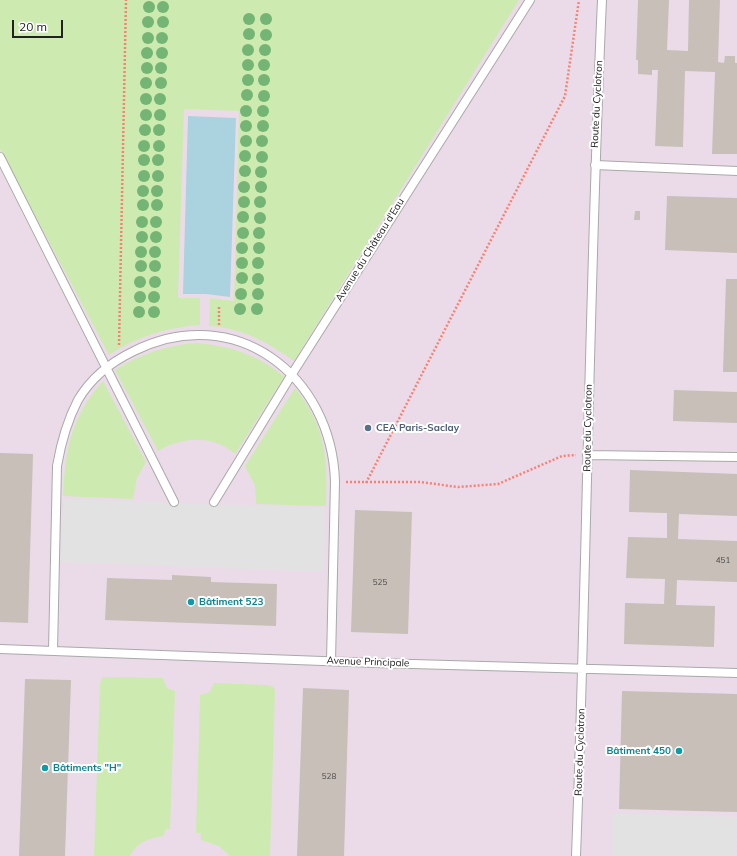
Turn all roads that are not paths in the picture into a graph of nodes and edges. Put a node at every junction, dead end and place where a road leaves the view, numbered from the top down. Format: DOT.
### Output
graph roads {
  1 [pos="530,0"];
  2 [pos="602,0"];
  3 [pos="0,156"];
  4 [pos="595,166"];
  5 [pos="737,171"];
  6 [pos="106,368"];
  7 [pos="292,374"];
  8 [pos="587,455"];
  9 [pos="737,457"];
  10 [pos="174,502"];
  11 [pos="214,502"];
  12 [pos="0,649"];
  13 [pos="53,651"];
  14 [pos="331,661"];
  15 [pos="583,667"];
  16 [pos="737,673"];
  17 [pos="576,856"];
  1 -- 7 [label="lane, Avenue du Château d'Eau"];
  2 -- 4 [label="lane, Route du Cyclotron"];
  3 -- 6 [label="lane"];
  4 -- 5 [label="lane"];
  4 -- 8 [label="lane, Route du Cyclotron"];
  6 -- 7 [label="lane"];
  6 -- 10 [label="lane"];
  6 -- 13 [label="lane"];
  7 -- 11 [label="lane, Avenue du Château d'Eau"];
  7 -- 14 [label="lane"];
  8 -- 9 [label="lane"];
  8 -- 15 [label="lane, Route du Cyclotron"];
  12 -- 13 [label="lane, Avenue Principale"];
  13 -- 14 [label="lane, Avenue Principale"];
  14 -- 15 [label="lane, Avenue Principale"];
  15 -- 16 [label="lane, Avenue Principale"];
  15 -- 17 [label="lane, Route du Cyclotron"];
}
